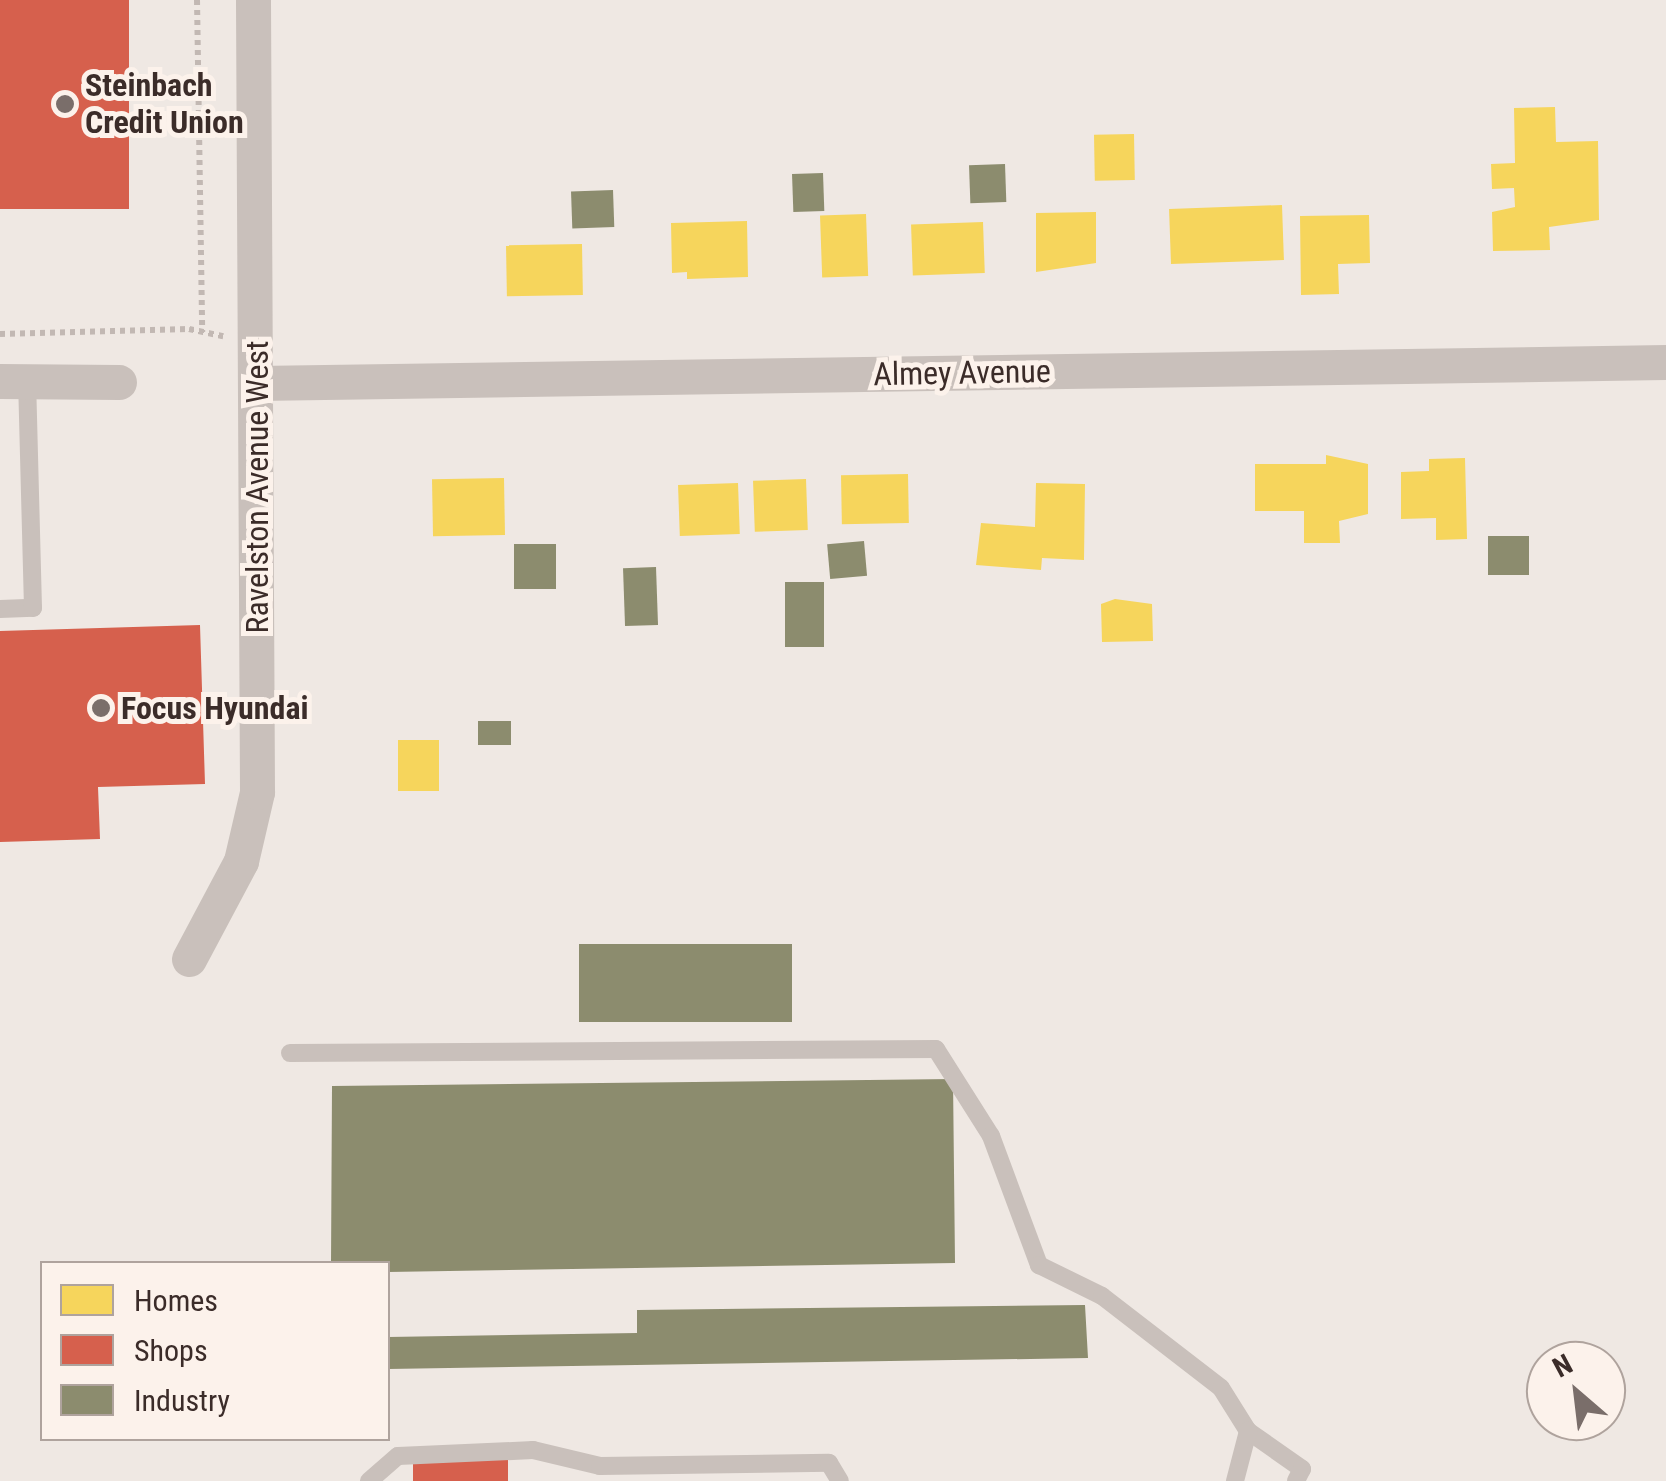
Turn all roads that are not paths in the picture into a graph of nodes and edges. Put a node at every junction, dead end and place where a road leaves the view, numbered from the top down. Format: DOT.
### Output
graph roads {
  1 [pos="252,0"];
  2 [pos="1666,362"];
  3 [pos="14,381"];
  4 [pos="119,382"];
  5 [pos="257,383"];
  6 [pos="0,609"];
  7 [pos="189,959"];
  8 [pos="290,1053"];
  9 [pos="1248,1431"];
  10 [pos="1299,1475"];
  11 [pos="369,1481"];
  12 [pos="840,1481"];
  13 [pos="1235,1481"];
  1 -- 5 [label="street, Ravelston Avenue West"];
  2 -- 5 [label="street, Almey Avenue"];
  3 -- 4 [label="street"];
  3 -- 6 [label="lane"];
  5 -- 7 [label="street, Ravelston Avenue West"];
  8 -- 9 [label="lane"];
  9 -- 10 [label="lane"];
  9 -- 13 [label="lane"];
  11 -- 12 [label="lane"];
}
